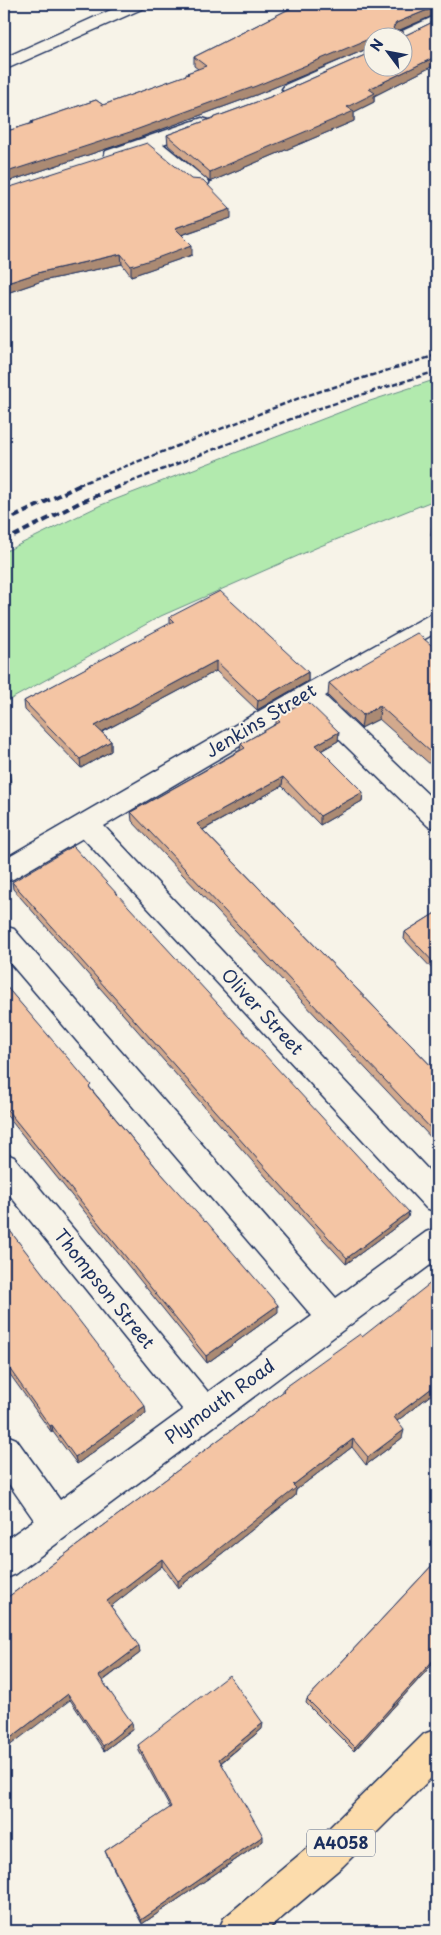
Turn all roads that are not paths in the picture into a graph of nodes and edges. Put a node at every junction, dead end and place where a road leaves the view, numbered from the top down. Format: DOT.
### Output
graph roads {
  1 [pos="138,4"];
  2 [pos="437,20"];
  3 [pos="414,32"];
  4 [pos="364,56"];
  5 [pos="4,65"];
  6 [pos="272,97"];
  7 [pos="220,117"];
  8 [pos="151,143"];
  9 [pos="93,162"];
  10 [pos="199,184"];
  11 [pos="436,625"];
  12 [pos="308,694"];
  13 [pos="437,819"];
  14 [pos="87,825"];
  15 [pos="4,872"];
  16 [pos="4,937"];
  17 [pos="4,1166"];
  18 [pos="437,1199"];
  19 [pos="437,1242"];
  20 [pos="334,1318"];
  21 [pos="205,1413"];
  22 [pos="4,1450"];
  23 [pos="56,1523"];
  24 [pos="4,1562"];
  25 [pos="437,1747"];
  26 [pos="237,1931"];
  1 -- 5 [label="street"];
  2 -- 3 [label="street"];
  4 -- 6 [label="street"];
  7 -- 8 [label="street"];
  8 -- 9 [label="street"];
  8 -- 10 [label="street"];
  11 -- 12 [label="street, Jenkins Street"];
  12 -- 13 [label="street"];
  12 -- 14 [label="street, Jenkins Street"];
  14 -- 15 [label="street, Jenkins Street"];
  14 -- 18 [label="street, Oliver Street"];
  16 -- 20 [label="street"];
  17 -- 21 [label="street, Thompson Street"];
  19 -- 20 [label="street, Plymouth Road"];
  20 -- 21 [label="street, Plymouth Road"];
  21 -- 23 [label="street, Plymouth Road"];
  22 -- 23 [label="street"];
  23 -- 24 [label="street, Plymouth Road"];
  25 -- 26 [label="main road, A4058"];
}
